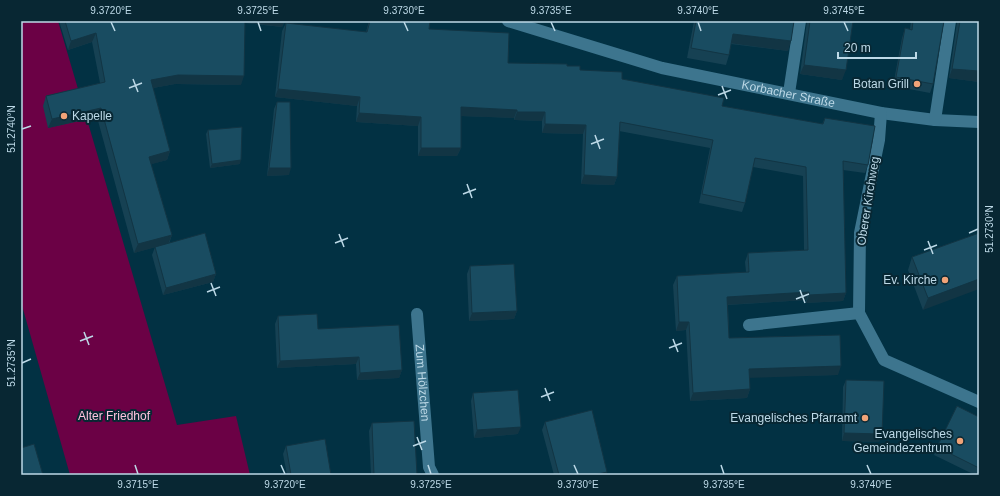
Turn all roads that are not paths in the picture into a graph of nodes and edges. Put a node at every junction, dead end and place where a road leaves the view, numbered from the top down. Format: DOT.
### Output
graph roads {
  1 [pos="508,21"];
  2 [pos="800,21"];
  3 [pos="950,21"];
  4 [pos="789,93"];
  5 [pos="881,113"];
  6 [pos="935,120"];
  7 [pos="979,122"];
  8 [pos="859,313"];
  9 [pos="417,314"];
  10 [pos="749,325"];
  11 [pos="979,402"];
  12 [pos="433,475"];
  1 -- 4 [label="street, Korbacher Straße"];
  2 -- 4 [label="street"];
  3 -- 6 [label="street"];
  4 -- 5 [label="street, Korbacher Straße"];
  5 -- 6 [label="street, Korbacher Straße"];
  5 -- 8 [label="street, Oberer Kirchweg"];
  6 -- 7 [label="street, Korbacher Straße"];
  8 -- 10 [label="street"];
  8 -- 11 [label="street, Oberer Kirchweg"];
  9 -- 12 [label="street, Zum Hölzchen"];
}
